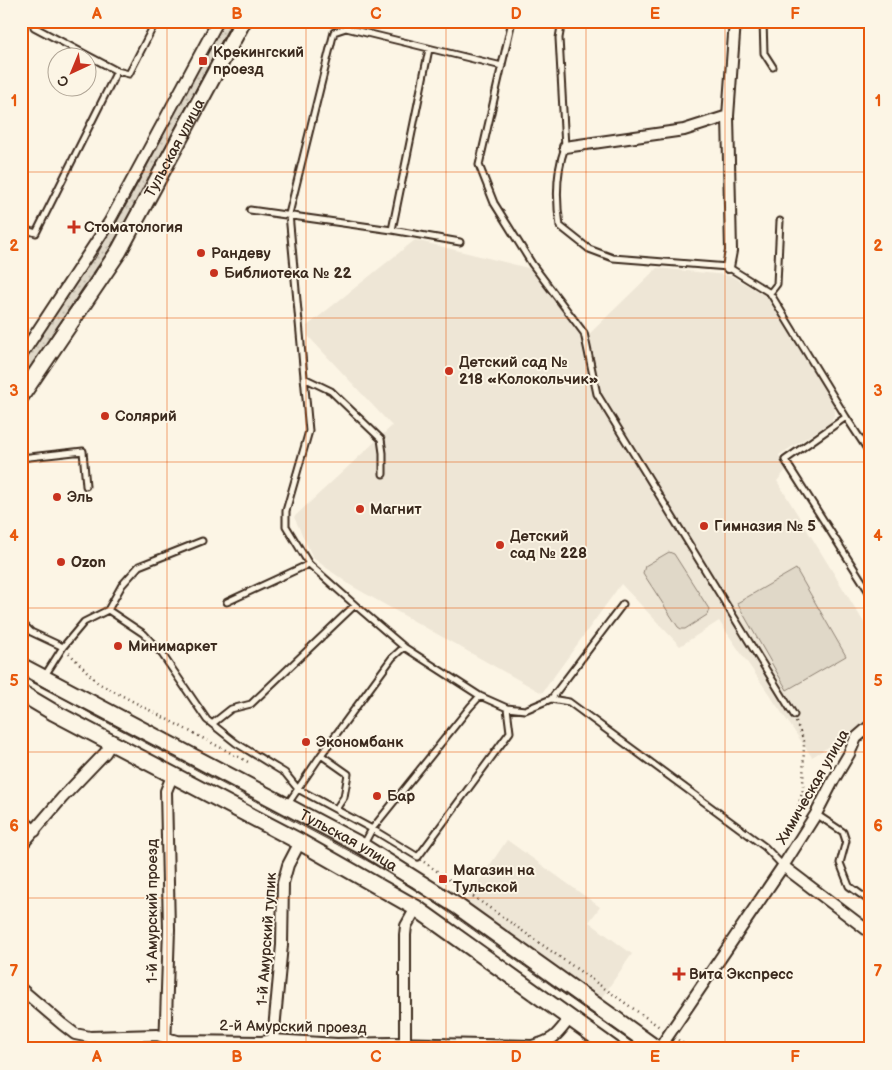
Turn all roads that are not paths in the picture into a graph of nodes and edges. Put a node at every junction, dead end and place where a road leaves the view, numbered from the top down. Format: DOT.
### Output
graph roads {
  1 [pos="156,21"];
  2 [pos="218,21"];
  3 [pos="243,21"];
  4 [pos="351,21"];
  5 [pos="512,21"];
  6 [pos="562,21"];
  7 [pos="734,21"];
  8 [pos="762,21"];
  9 [pos="34,27"];
  10 [pos="346,28"];
  11 [pos="429,49"];
  12 [pos="502,66"];
  13 [pos="773,67"];
  14 [pos="117,71"];
  15 [pos="728,116"];
  16 [pos="565,147"];
  17 [pos="250,210"];
  18 [pos="289,214"];
  19 [pos="780,221"];
  20 [pos="392,230"];
  21 [pos="21,232"];
  22 [pos="460,242"];
  23 [pos="728,267"];
  24 [pos="770,294"];
  25 [pos="21,356"];
  26 [pos="304,378"];
  27 [pos="21,396"];
  28 [pos="846,417"];
  29 [pos="871,455"];
  30 [pos="21,458"];
  31 [pos="383,474"];
  32 [pos="86,486"];
  33 [pos="202,541"];
  34 [pos="309,564"];
  35 [pos="871,595"];
  36 [pos="227,602"];
  37 [pos="623,604"];
  38 [pos="355,605"];
  39 [pos="108,610"];
  40 [pos="21,622"];
  41 [pos="63,647"];
  42 [pos="404,647"];
  43 [pos="21,666"];
  44 [pos="44,678"];
  45 [pos="21,693"];
  46 [pos="480,696"];
  47 [pos="551,699"];
  48 [pos="507,708"];
  49 [pos="794,715"];
  50 [pos="212,724"];
  51 [pos="871,725"];
  52 [pos="112,742"];
  53 [pos="320,755"];
  54 [pos="172,774"];
  55 [pos="298,789"];
  56 [pos="287,807"];
  57 [pos="336,809"];
  58 [pos="816,814"];
  59 [pos="21,819"];
  60 [pos="372,829"];
  61 [pos="35,831"];
  62 [pos="300,842"];
  63 [pos="21,846"];
  64 [pos="362,846"];
  65 [pos="783,866"];
  66 [pos="871,902"];
  67 [pos="416,908"];
  68 [pos="871,933"];
  69 [pos="21,989"];
  70 [pos="570,1018"];
  71 [pos="273,1040"];
  72 [pos="165,1044"];
  73 [pos="405,1046"];
  74 [pos="613,1049"];
  75 [pos="658,1049"];
  1 -- 14 [label="lane"];
  2 -- 25 [label="street"];
  3 -- 27 [label="street, Тульская улица"];
  4 -- 10 [label="lane"];
  5 -- 12 [label="lane"];
  6 -- 16 [label="lane"];
  7 -- 15 [label="street"];
  8 -- 13 [label="lane"];
  9 -- 14 [label="lane"];
  10 -- 11 [label="lane"];
  10 -- 18 [label="lane"];
  11 -- 12 [label="lane"];
  11 -- 20 [label="lane"];
  12 -- 49 [label="lane"];
  14 -- 21 [label="lane"];
  15 -- 16 [label="street"];
  15 -- 23 [label="street"];
  16 -- 23 [label="lane"];
  17 -- 18 [label="lane"];
  18 -- 20 [label="lane"];
  18 -- 26 [label="lane"];
  19 -- 24 [label="lane"];
  20 -- 22 [label="lane"];
  23 -- 24 [label="lane"];
  24 -- 28 [label="lane"];
  26 -- 31 [label="lane"];
  26 -- 34 [label="lane"];
  28 -- 29 [label="lane"];
  28 -- 35 [label="lane"];
  30 -- 32 [label="lane"];
  33 -- 39 [label="lane"];
  34 -- 36 [label="lane"];
  34 -- 38 [label="lane"];
  37 -- 47 [label="lane"];
  38 -- 42 [label="lane"];
  38 -- 50 [label="lane"];
  39 -- 41 [label="lane"];
  39 -- 50 [label="lane"];
  40 -- 41 [label="lane"];
  41 -- 44 [label="lane"];
  42 -- 46 [label="lane"];
  42 -- 53 [label="lane"];
  43 -- 44 [label="street, Тульская улица"];
  44 -- 56 [label="street, Тульская улица"];
  45 -- 52 [label="street, Тульская улица"];
  46 -- 48 [label="lane"];
  46 -- 60 [label="lane"];
  47 -- 48 [label="lane"];
  47 -- 65 [label="lane"];
  48 -- 60 [label="lane"];
  50 -- 55 [label="lane"];
  51 -- 58 [label="street, Химическая улица"];
  52 -- 54 [label="street, Тульская улица"];
  52 -- 61 [label="street"];
  53 -- 55 [label="lane"];
  53 -- 57 [label="lane"];
  54 -- 62 [label="street, Тульская улица"];
  54 -- 72 [label="street, 1-й Амурский проезд"];
  55 -- 56 [label="lane"];
  55 -- 57 [label="lane"];
  56 -- 64 [label="street, Тульская улица"];
  57 -- 60 [label="lane"];
  58 -- 65 [label="street, Химическая улица"];
  58 -- 66 [label="lane"];
  59 -- 61 [label="street"];
  60 -- 64 [label="lane"];
  61 -- 63 [label="street"];
  62 -- 67 [label="street, Тульская улица"];
  62 -- 71 [label="street, 1-й Амурский тупик"];
  64 -- 75 [label="street, Тульская улица"];
  65 -- 68 [label="street"];
  65 -- 75 [label="street, Химическая улица"];
  67 -- 70 [label="street, Тульская улица"];
  67 -- 73 [label="street"];
  69 -- 72 [label="street, 2-й Амурский проезд"];
  70 -- 73 [label="street, 2-й Амурский проезд"];
  70 -- 74 [label="street, Тульская улица"];
  71 -- 72 [label="street, 2-й Амурский проезд"];
  71 -- 73 [label="street, 2-й Амурский проезд"];
}
